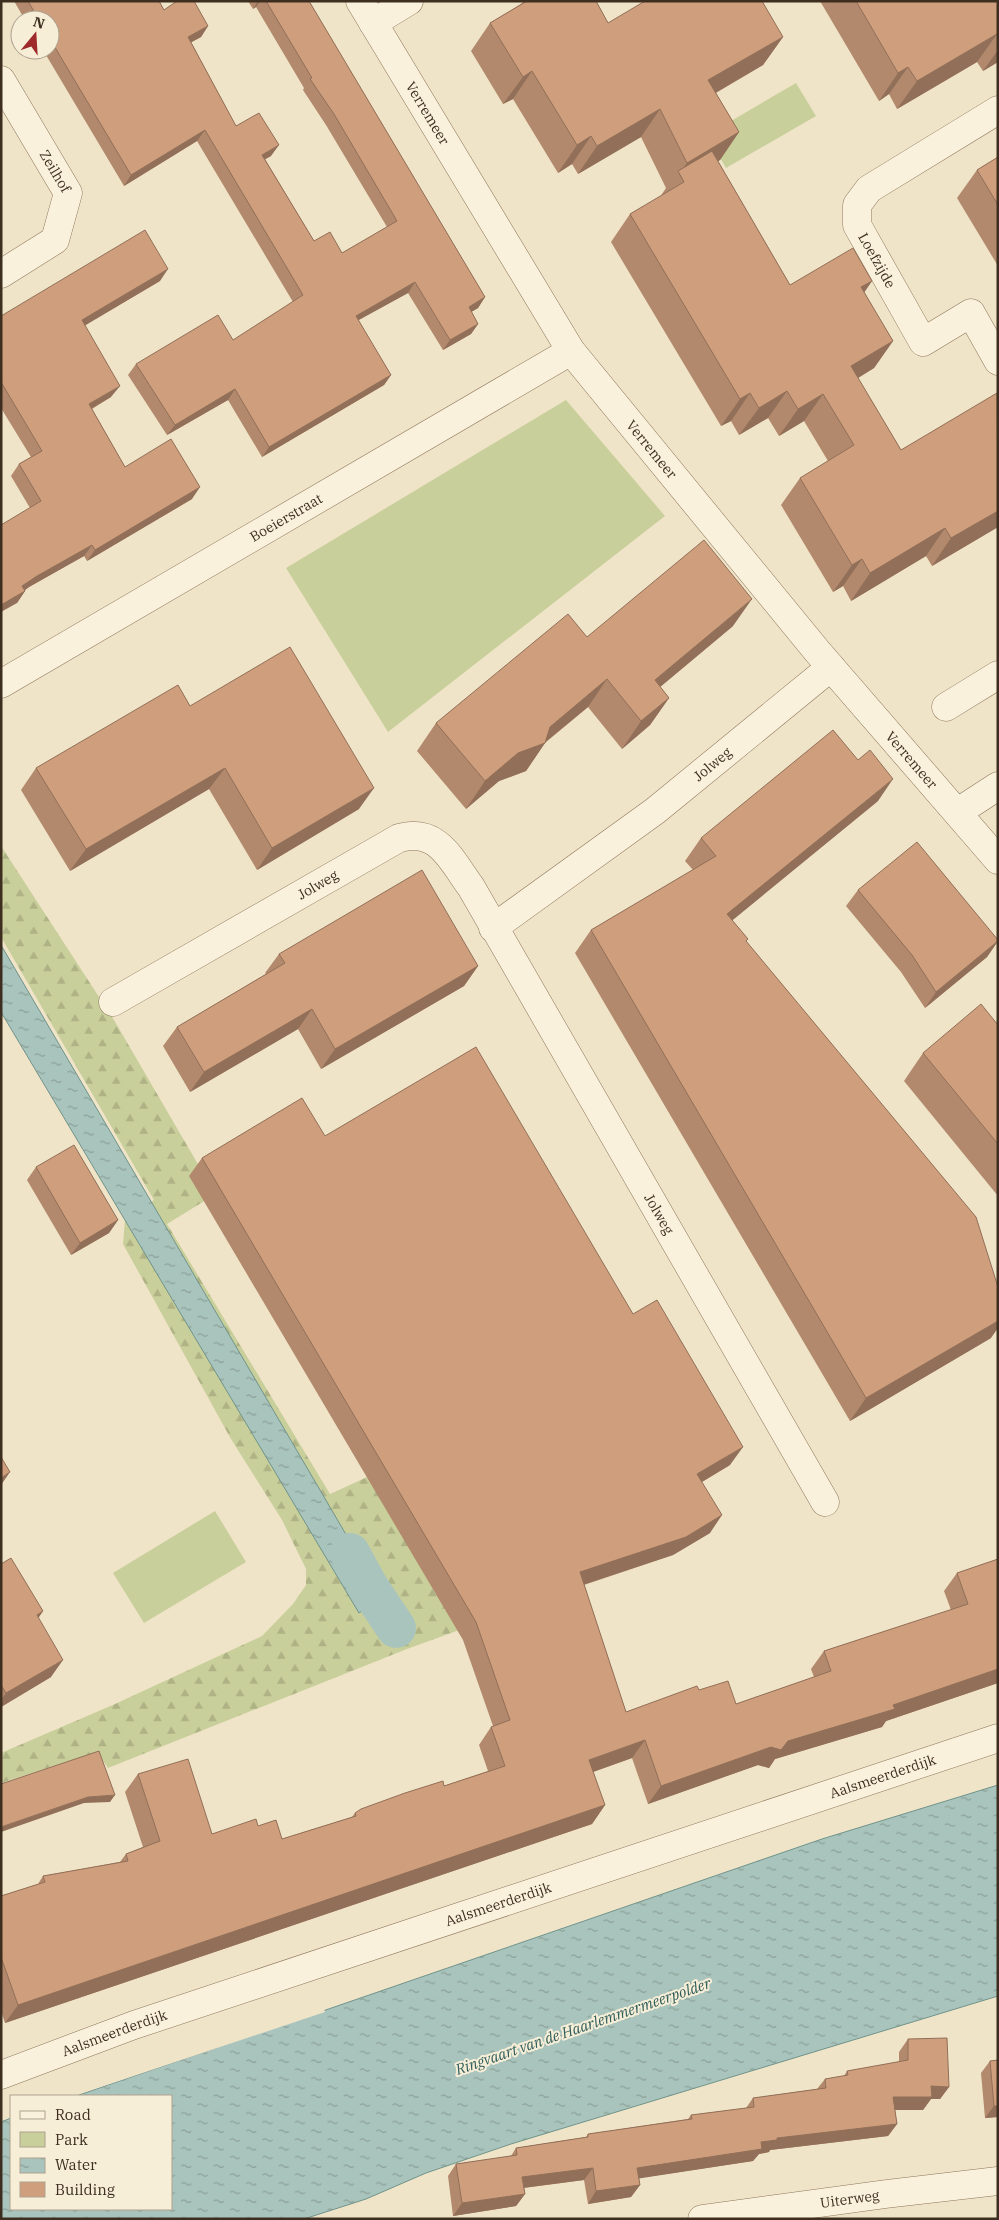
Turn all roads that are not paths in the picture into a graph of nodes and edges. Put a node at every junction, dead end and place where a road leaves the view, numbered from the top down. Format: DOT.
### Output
graph roads {
  1 [pos="409,1"];
  2 [pos="366,12"];
  3 [pos="1,80"];
  4 [pos="998,110"];
  5 [pos="1,274"];
  6 [pos="571,351"];
  7 [pos="998,361"];
  8 [pos="831,667"];
  9 [pos="998,675"];
  10 [pos="1,684"];
  11 [pos="946,707"];
  12 [pos="998,786"];
  13 [pos="958,812"];
  14 [pos="998,860"];
  15 [pos="493,928"];
  16 [pos="113,1002"];
  17 [pos="825,1502"];
  18 [pos="998,1738"];
  19 [pos="1,2075"];
  20 [pos="998,2181"];
  21 [pos="702,2219"];
  1 -- 2 [label="street"];
  2 -- 6 [label="street, Verremeer"];
  3 -- 5 [label="street, Zeilhof"];
  4 -- 7 [label="street, Loefzijde"];
  6 -- 8 [label="street, Verremeer"];
  6 -- 10 [label="street, Boeierstraat"];
  8 -- 13 [label="street, Verremeer"];
  8 -- 15 [label="street, Jolweg"];
  9 -- 11 [label="street"];
  12 -- 13 [label="street"];
  13 -- 14 [label="street, Verremeer"];
  15 -- 16 [label="street, Jolweg"];
  15 -- 17 [label="street, Jolweg"];
  18 -- 19 [label="street, Aalsmeerderdijk"];
  20 -- 21 [label="street, Uiterweg"];
}
